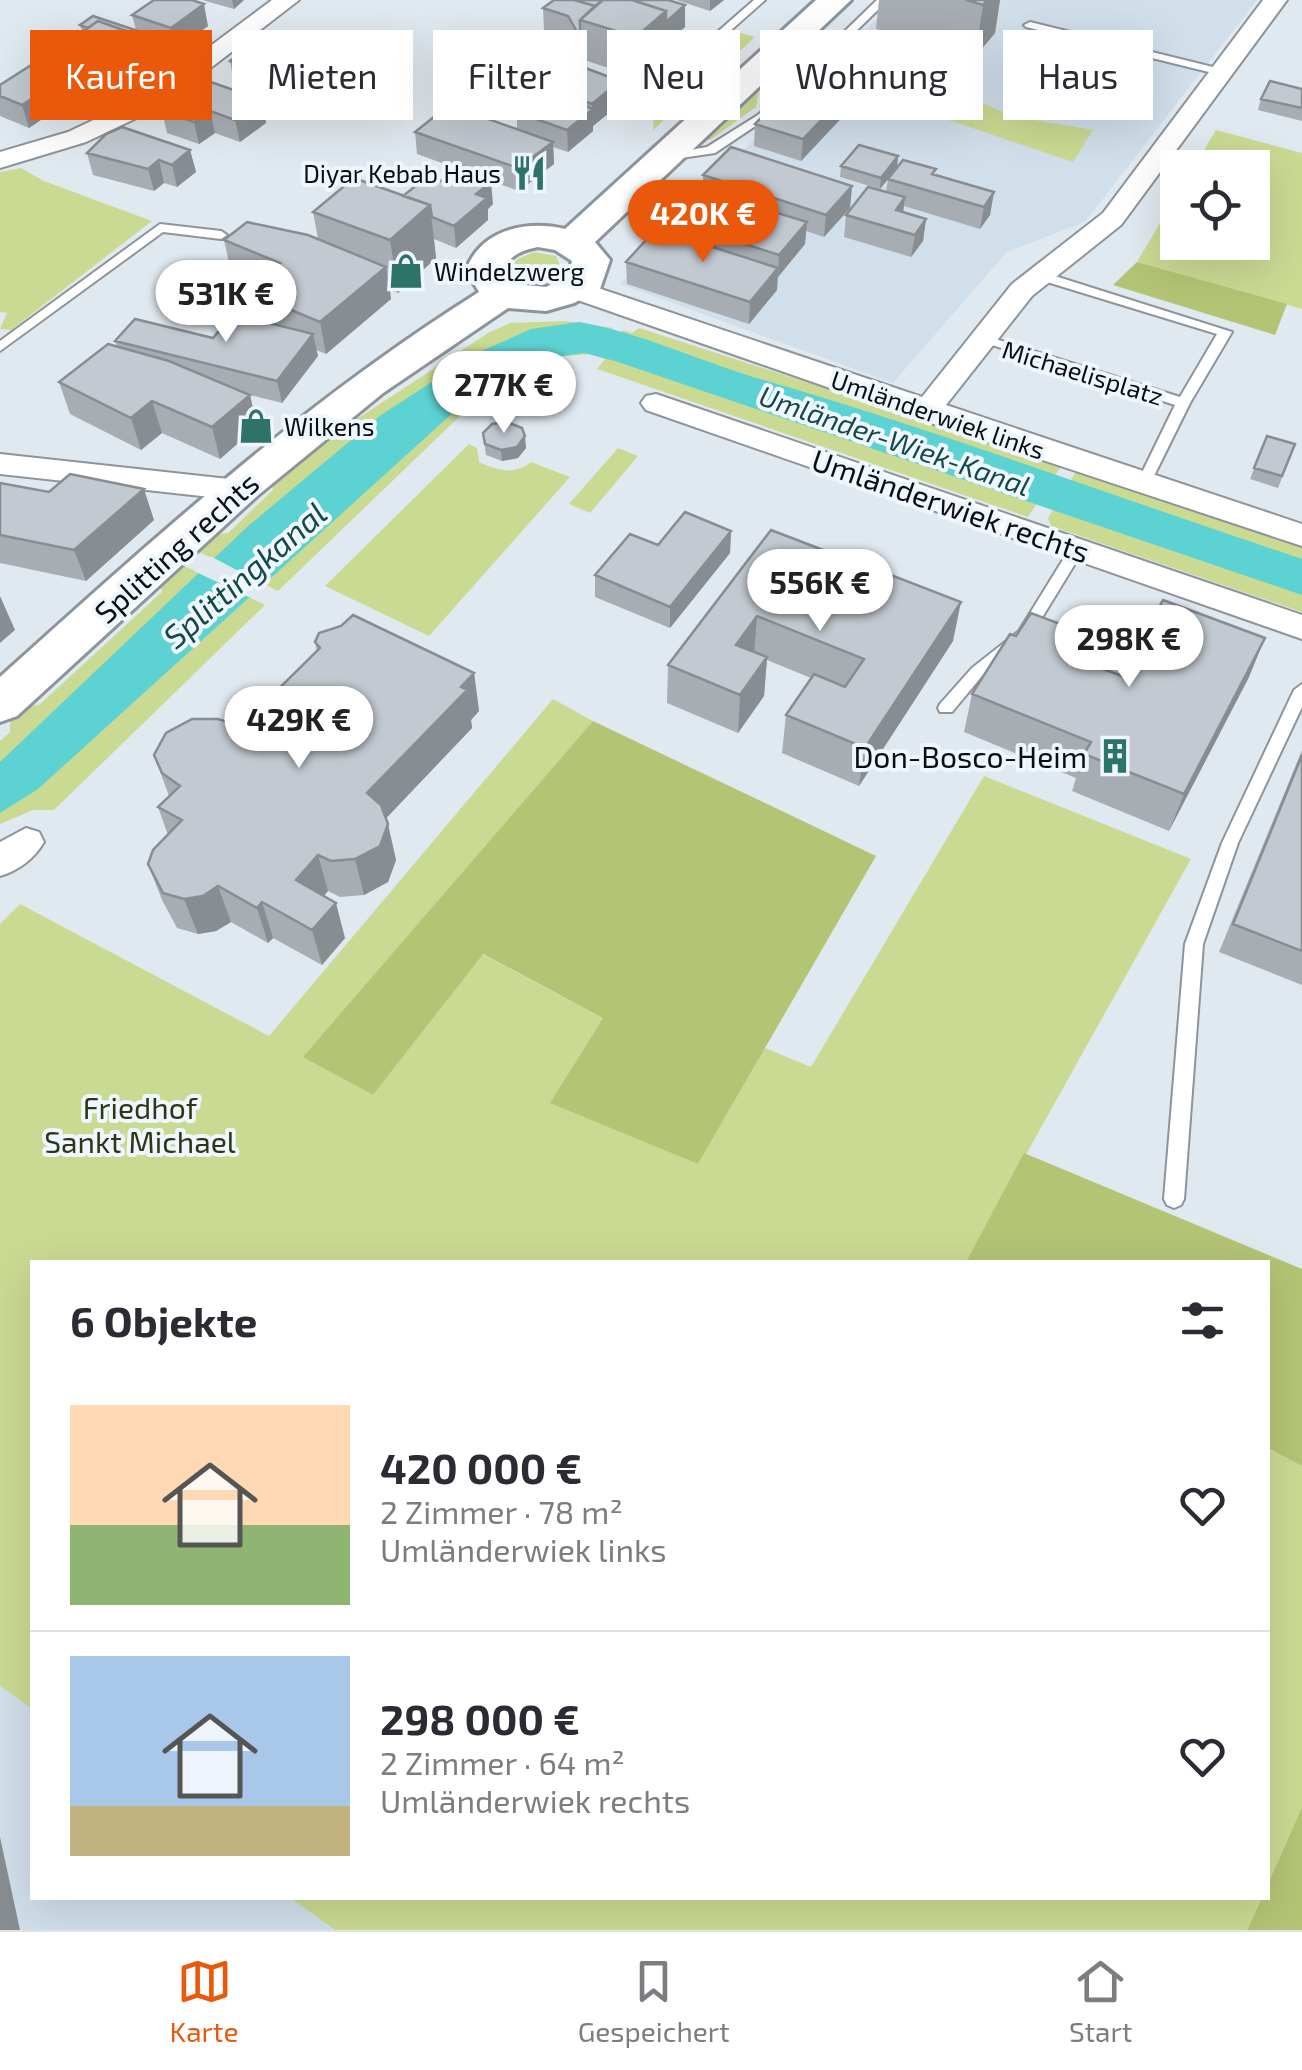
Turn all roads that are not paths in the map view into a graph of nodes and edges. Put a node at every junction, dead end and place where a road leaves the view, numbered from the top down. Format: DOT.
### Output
graph roads {
  1 [pos="287,0"];
  2 [pos="760,0"];
  3 [pos="806,0"];
  4 [pos="835,0"];
  5 [pos="883,0"];
  6 [pos="1274,0"];
  7 [pos="1030,24"];
  8 [pos="726,30"];
  9 [pos="1221,72"];
  10 [pos="664,158"];
  11 [pos="0,160"];
  12 [pos="221,236"];
  13 [pos="563,240"];
  14 [pos="1040,275"];
  15 [pos="576,290"];
  16 [pos="504,293"];
  17 [pos="984,340"];
  18 [pos="0,347"];
  19 [pos="656,403"];
  20 [pos="1183,403"];
  21 [pos="926,410"];
  22 [pos="0,464"];
  23 [pos="1144,482"];
  24 [pos="238,490"];
  25 [pos="1302,535"];
  26 [pos="1077,549"];
  27 [pos="1302,626"];
  28 [pos="1302,690"];
  29 [pos="0,704"];
  30 [pos="946,708"];
  31 [pos="1174,1199"];
  1 -- 11 [label="street"];
  2 -- 8 [label="lane"];
  3 -- 13 [label="main road"];
  4 -- 10 [label="main road"];
  5 -- 10 [label="lane"];
  6 -- 9 [label="street"];
  7 -- 9 [label="lane"];
  9 -- 14 [label="street"];
  10 -- 13 [label="main road"];
  12 -- 18 [label="lane"];
  13 -- 15 [label="main road"];
  13 -- 16 [label="main road"];
  14 -- 17 [label="street"];
  14 -- 20 [label="lane, Michaelisplatz"];
  15 -- 16 [label="main road"];
  15 -- 21 [label="street, Umländerwiek links"];
  16 -- 24 [label="main road, Splitting rechts"];
  17 -- 20 [label="lane, Michaelisplatz"];
  17 -- 21 [label="street"];
  19 -- 26 [label="street, Umländerwiek rechts"];
  20 -- 23 [label="lane, Michaelisplatz"];
  21 -- 23 [label="street, Umländerwiek links"];
  22 -- 24 [label="street"];
  23 -- 25 [label="street, Umländerwiek links"];
  24 -- 29 [label="main road, Splitting rechts"];
  26 -- 27 [label="street, Umländerwiek rechts"];
  26 -- 30 [label="lane"];
  28 -- 31 [label="lane"];
}
